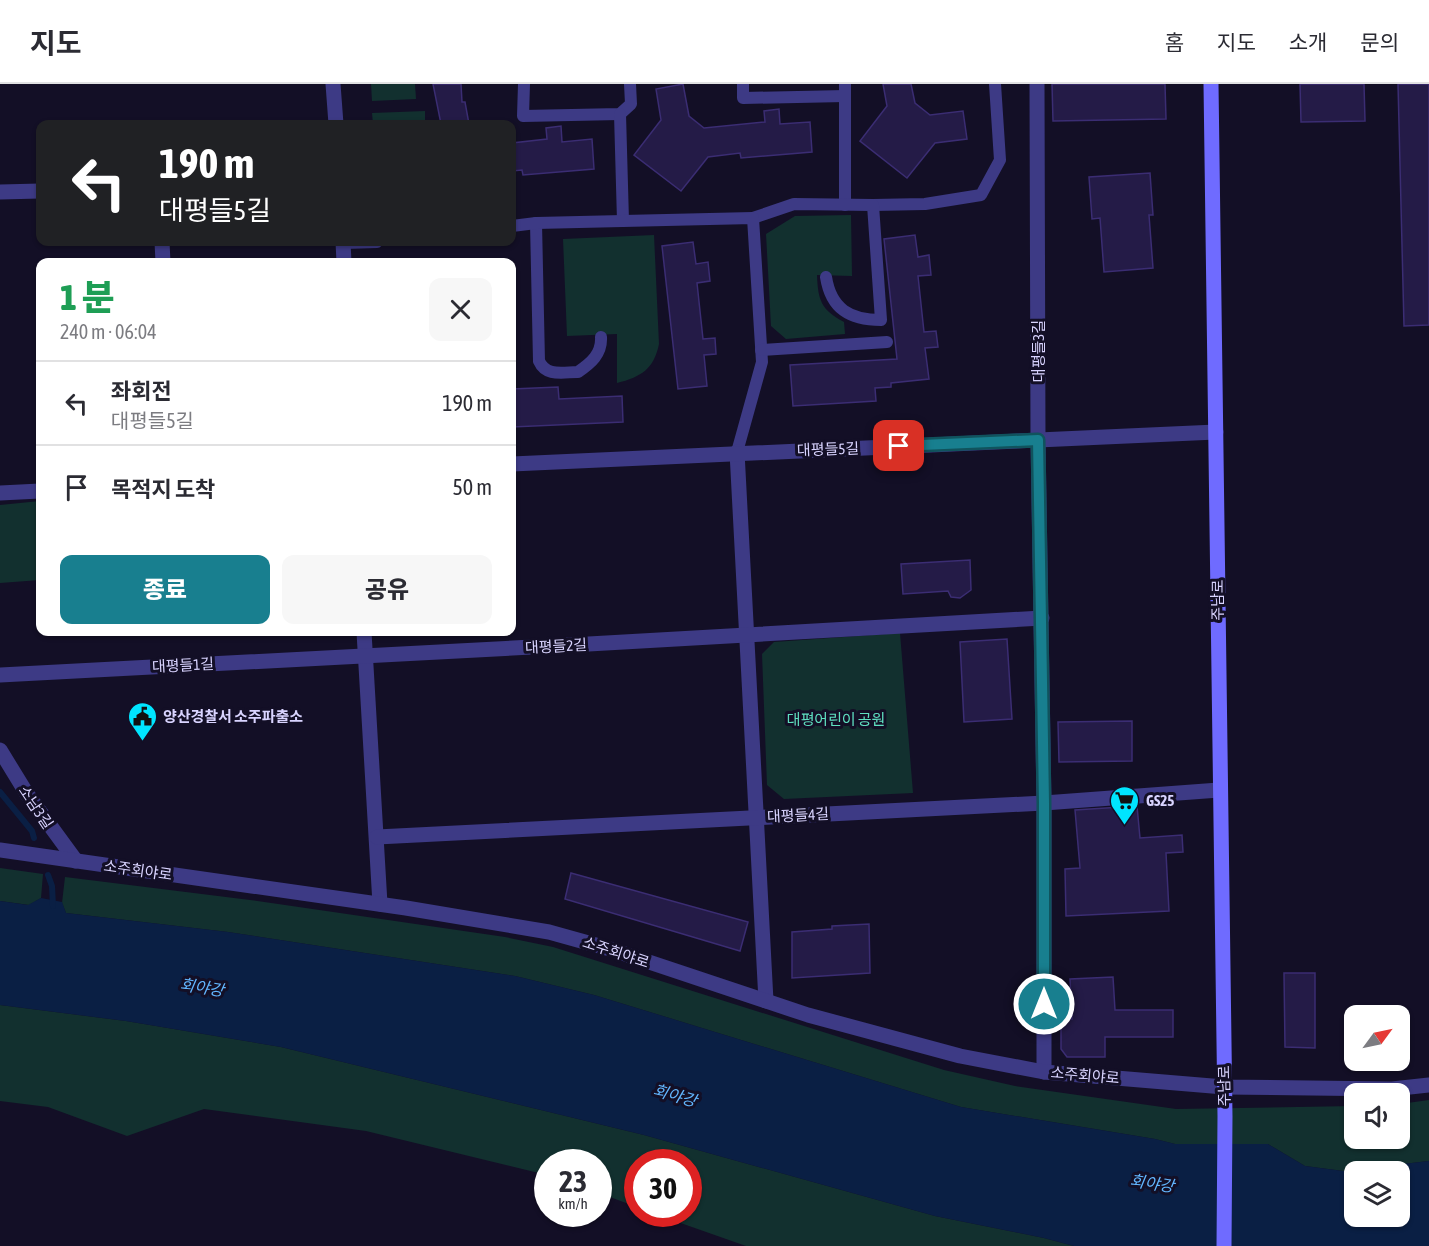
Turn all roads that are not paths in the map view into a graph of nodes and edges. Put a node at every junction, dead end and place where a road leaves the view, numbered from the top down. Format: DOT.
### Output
graph roads {
  1 [pos="333,84"];
  2 [pos="524,84"];
  3 [pos="630,84"];
  4 [pos="743,84"];
  5 [pos="995,84"];
  6 [pos="1037,84"];
  7 [pos="1211,84"];
  8 [pos="845,90"];
  9 [pos="620,114"];
  10 [pos="336,120"];
  11 [pos="36,191"];
  12 [pos="0,192"];
  13 [pos="845,204"];
  14 [pos="873,205"];
  15 [pos="753,219"];
  16 [pos="622,221"];
  17 [pos="536,223"];
  18 [pos="516,226"];
  19 [pos="826,277"];
  20 [pos="601,337"];
  21 [pos="887,342"];
  22 [pos="761,350"];
  23 [pos="1216,432"];
  24 [pos="1038,440"];
  25 [pos="736,452"];
  26 [pos="516,464"];
  27 [pos="36,491"];
  28 [pos="0,493"];
  29 [pos="1042,618"];
  30 [pos="364,636"];
  31 [pos="746,637"];
  32 [pos="366,654"];
  33 [pos="0,675"];
  34 [pos="0,750"];
  35 [pos="1219,790"];
  36 [pos="1044,803"];
  37 [pos="756,818"];
  38 [pos="377,837"];
  39 [pos="0,850"];
  40 [pos="76,861"];
  41 [pos="380,904"];
  42 [pos="766,1001"];
  43 [pos="1044,1072"];
  44 [pos="1429,1085"];
  45 [pos="1224,1087"];
  46 [pos="1224,1246"];
  1 -- 10 [label="street"];
  2 -- 9 [label="lane"];
  3 -- 9 [label="lane"];
  4 -- 8 [label="lane"];
  5 -- 14 [label="lane"];
  6 -- 24 [label="street, 대평들3길"];
  7 -- 23 [label="main road, 주남로"];
  8 -- 13 [label="lane"];
  9 -- 16 [label="lane"];
  11 -- 12 [label="street"];
  13 -- 14 [label="lane"];
  13 -- 15 [label="lane"];
  14 -- 19 [label="lane"];
  15 -- 16 [label="lane"];
  15 -- 22 [label="lane"];
  16 -- 17 [label="lane"];
  17 -- 18 [label="lane"];
  17 -- 20 [label="lane"];
  21 -- 22 [label="lane"];
  22 -- 25 [label="lane"];
  23 -- 24 [label="street, 대평들5길"];
  23 -- 35 [label="main road, 주남로"];
  24 -- 25 [label="street, 대평들5길"];
  24 -- 29 [label="street, 대평들3길"];
  25 -- 26 [label="street, 대평들5길"];
  25 -- 31 [label="street"];
  27 -- 28 [label="street"];
  29 -- 31 [label="street"];
  29 -- 36 [label="street, 대평들3길"];
  30 -- 32 [label="street"];
  31 -- 32 [label="street, 대평들2길"];
  31 -- 37 [label="street"];
  32 -- 33 [label="street, 대평들1길"];
  32 -- 38 [label="street"];
  34 -- 40 [label="street, 소남3길"];
  35 -- 36 [label="street, 대평들4길"];
  35 -- 45 [label="main road, 주남로"];
  36 -- 37 [label="street, 대평들4길"];
  36 -- 43 [label="street, 대평들3길"];
  37 -- 38 [label="street, 대평들4길"];
  37 -- 42 [label="street"];
  38 -- 41 [label="street"];
  39 -- 40 [label="street, 소주회야로"];
  40 -- 41 [label="street, 소주회야로"];
  41 -- 42 [label="street, 소주회야로"];
  42 -- 43 [label="street, 소주회야로"];
  43 -- 45 [label="street, 소주회야로"];
  44 -- 45 [label="street, 소주회야로"];
  45 -- 46 [label="main road, 주남로"];
}
